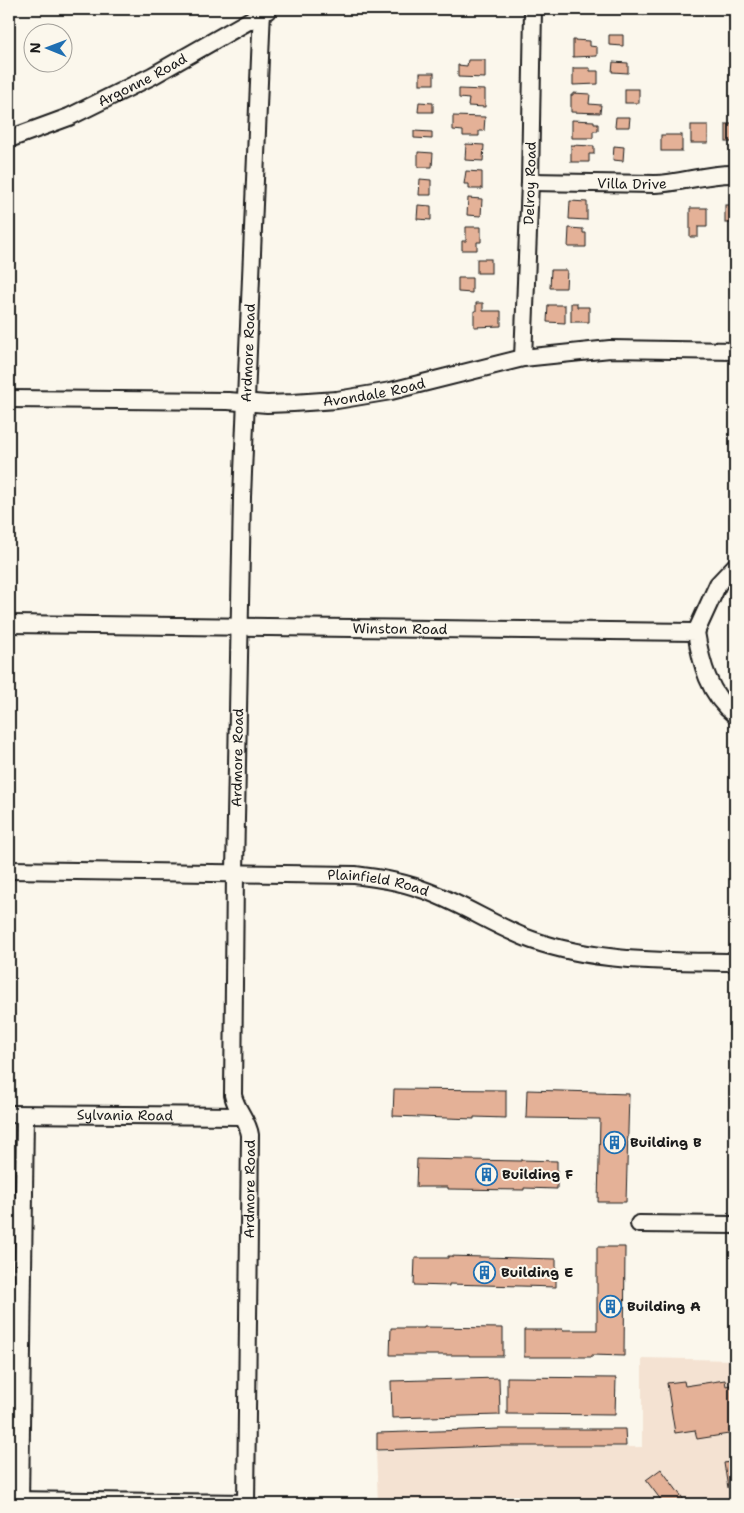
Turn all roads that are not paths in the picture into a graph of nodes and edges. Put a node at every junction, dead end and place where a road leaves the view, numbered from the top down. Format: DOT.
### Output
graph roads {
  1 [pos="533,9"];
  2 [pos="265,10"];
  3 [pos="9,139"];
  4 [pos="735,174"];
  5 [pos="530,182"];
  6 [pos="735,351"];
  7 [pos="523,358"];
  8 [pos="9,399"];
  9 [pos="246,402"];
  10 [pos="735,566"];
  11 [pos="9,624"];
  12 [pos="239,626"];
  13 [pos="696,632"];
  14 [pos="735,715"];
  15 [pos="9,870"];
  16 [pos="235,872"];
  17 [pos="735,962"];
  18 [pos="9,1114"];
  19 [pos="26,1115"];
  20 [pos="241,1116"];
  21 [pos="639,1224"];
  22 [pos="735,1225"];
  23 [pos="16,1501"];
  24 [pos="246,1504"];
  1 -- 5 [label="street, Delroy Road"];
  2 -- 3 [label="street, Argonne Road"];
  2 -- 9 [label="street, Ardmore Road"];
  4 -- 5 [label="street, Villa Drive"];
  5 -- 7 [label="street, Delroy Road"];
  6 -- 7 [label="street, Avondale Road"];
  7 -- 9 [label="street, Avondale Road"];
  8 -- 9 [label="street, Avondale Road"];
  9 -- 12 [label="street, Ardmore Road"];
  10 -- 13 [label="street"];
  11 -- 12 [label="street, Winston Road"];
  12 -- 13 [label="street, Winston Road"];
  12 -- 16 [label="street, Ardmore Road"];
  13 -- 14 [label="street"];
  15 -- 16 [label="street, Plainfield Road"];
  16 -- 17 [label="street, Plainfield Road"];
  16 -- 20 [label="street, Ardmore Road"];
  18 -- 19 [label="street, Sylvania Road"];
  19 -- 20 [label="street, Sylvania Road"];
  19 -- 23 [label="street"];
  20 -- 24 [label="street, Ardmore Road"];
  21 -- 22 [label="street"];
  23 -- 24 [label="street"];
}
